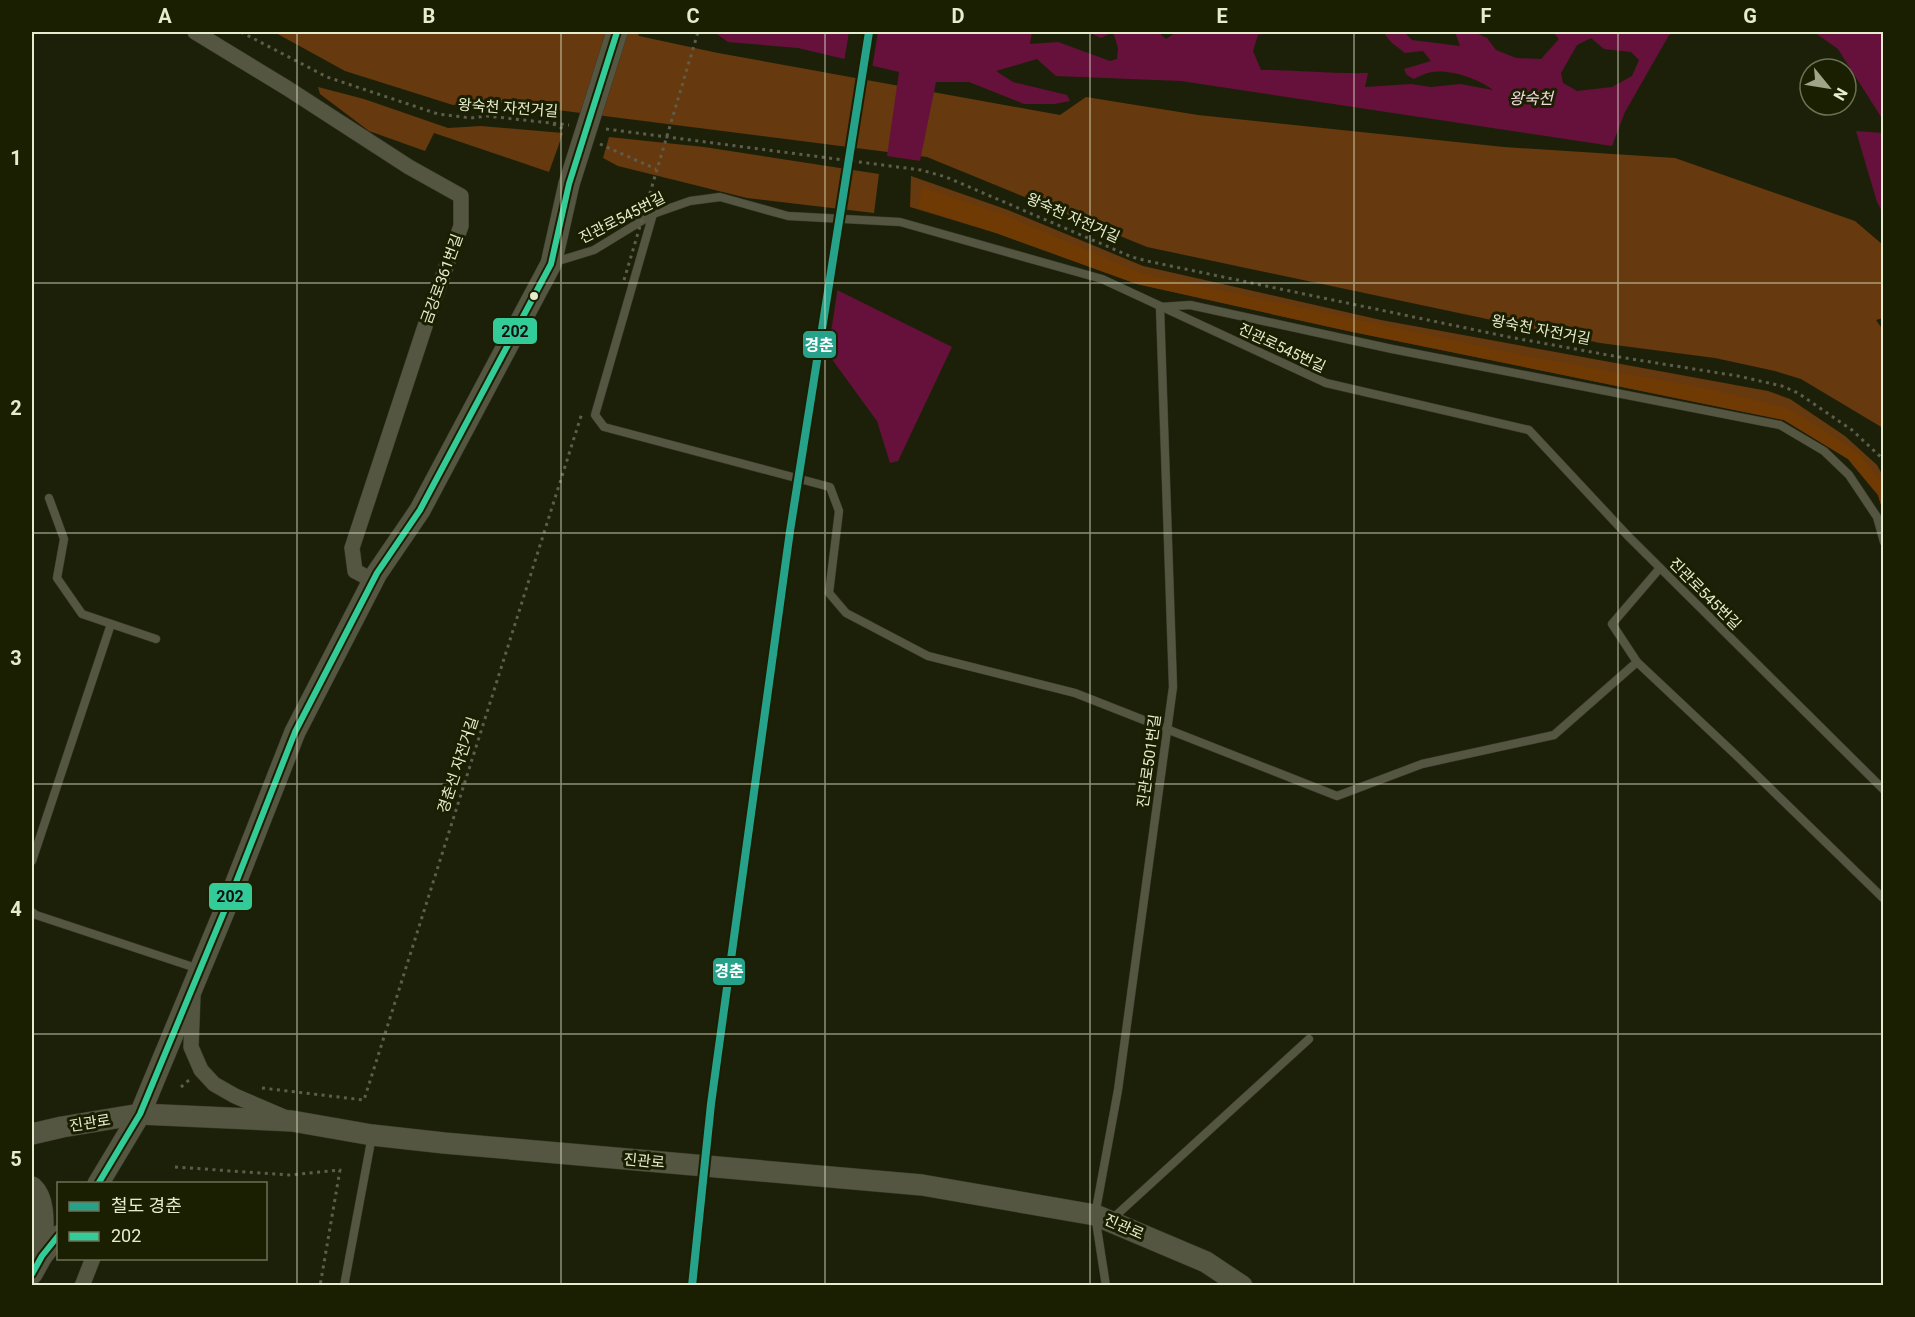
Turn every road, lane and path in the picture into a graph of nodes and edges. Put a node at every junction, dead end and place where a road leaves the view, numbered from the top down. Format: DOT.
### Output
graph roads {
  1 [pos="195,32"];
  2 [pos="241,32"];
  3 [pos="617,32"];
  4 [pos="698,32"];
  5 [pos="571,125"];
  6 [pos="605,129"];
  7 [pos="653,214"];
  8 [pos="551,264"];
  9 [pos="624,280"];
  10 [pos="1160,307"];
  11 [pos="582,413"];
  12 [pos="1884,460"];
  13 [pos="49,498"];
  14 [pos="1884,542"];
  15 [pos="1660,568"];
  16 [pos="374,581"];
  17 [pos="111,624"];
  18 [pos="156,639"];
  19 [pos="1637,662"];
  20 [pos="1167,729"];
  21 [pos="1884,790"];
  22 [pos="32,861"];
  23 [pos="1884,899"];
  24 [pos="32,912"];
  25 [pos="197,977"];
  26 [pos="1309,1040"];
  27 [pos="193,1077"];
  28 [pos="181,1087"];
  29 [pos="257,1088"];
  30 [pos="140,1114"];
  31 [pos="292,1121"];
  32 [pos="32,1134"];
  33 [pos="372,1135"];
  34 [pos="175,1167"];
  35 [pos="99,1182"];
  36 [pos="32,1187"];
  37 [pos="1103,1218"];
  38 [pos="57,1237"];
  39 [pos="92,1260"];
  40 [pos="36,1265"];
  41 [pos="82,1286"];
  42 [pos="320,1286"];
  43 [pos="344,1286"];
  44 [pos="1106,1286"];
  45 [pos="1242,1286"];
  1 -- 16 [label="street, 금강로361번길"];
  2 -- 5 [label="path, 왕숙천 자전거길"];
  3 -- 8 [label="street, bridge"];
  4 -- 9 [label="path, bridge"];
  6 -- 12 [label="path, 왕숙천 자전거길"];
  7 -- 8 [label="lane, 진관로545번길"];
  7 -- 10 [label="lane, 진관로545번길"];
  7 -- 20 [label="lane"];
  8 -- 16 [label="street"];
  10 -- 14 [label="lane"];
  10 -- 15 [label="lane, 진관로545번길"];
  10 -- 20 [label="lane, 진관로501번길"];
  11 -- 29 [label="path, 경춘선 자전거길"];
  13 -- 17 [label="lane"];
  15 -- 19 [label="lane"];
  15 -- 21 [label="lane, 진관로545번길"];
  16 -- 25 [label="street"];
  17 -- 18 [label="lane"];
  17 -- 22 [label="lane"];
  19 -- 20 [label="lane"];
  19 -- 23 [label="lane"];
  20 -- 37 [label="lane, 진관로501번길"];
  24 -- 25 [label="lane"];
  25 -- 30 [label="street"];
  25 -- 31 [label="street"];
  26 -- 37 [label="lane"];
  27 -- 28 [label="path"];
  30 -- 31 [label="street, 진관로"];
  30 -- 32 [label="street, 진관로"];
  30 -- 35 [label="street"];
  31 -- 33 [label="street, 진관로"];
  33 -- 37 [label="street, 진관로"];
  33 -- 43 [label="lane"];
  34 -- 42 [label="path"];
  36 -- 40 [label="street"];
  37 -- 44 [label="lane, 진관로501번길"];
  37 -- 45 [label="street, 진관로"];
  38 -- 40 [label="street"];
  39 -- 41 [label="street"];
}
